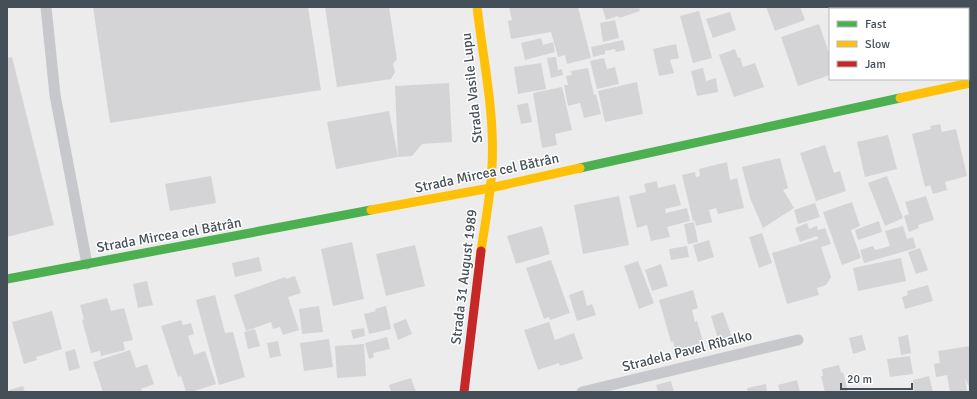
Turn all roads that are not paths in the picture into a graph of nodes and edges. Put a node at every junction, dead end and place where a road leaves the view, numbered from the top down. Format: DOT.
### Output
graph roads {
  1 [pos="46,7"];
  2 [pos="477,7"];
  3 [pos="970,83"];
  4 [pos="492,166"];
  5 [pos="490,188"];
  6 [pos="87,264"];
  7 [pos="7,279"];
  8 [pos="798,340"];
  9 [pos="464,392"];
  10 [pos="582,392"];
  1 -- 6 [label="lane"];
  2 -- 4 [label="street, Strada Vasile Lupu"];
  3 -- 5 [label="street, Strada Mircea cel Bătrân"];
  4 -- 5 [label="street, Strada 31 August 1989"];
  5 -- 6 [label="street, Strada Mircea cel Bătrân"];
  5 -- 9 [label="street, Strada 31 August 1989"];
  6 -- 7 [label="street, Strada Mircea cel Bătrân"];
  8 -- 10 [label="lane, Stradela Pavel Rîbalko"];
}
